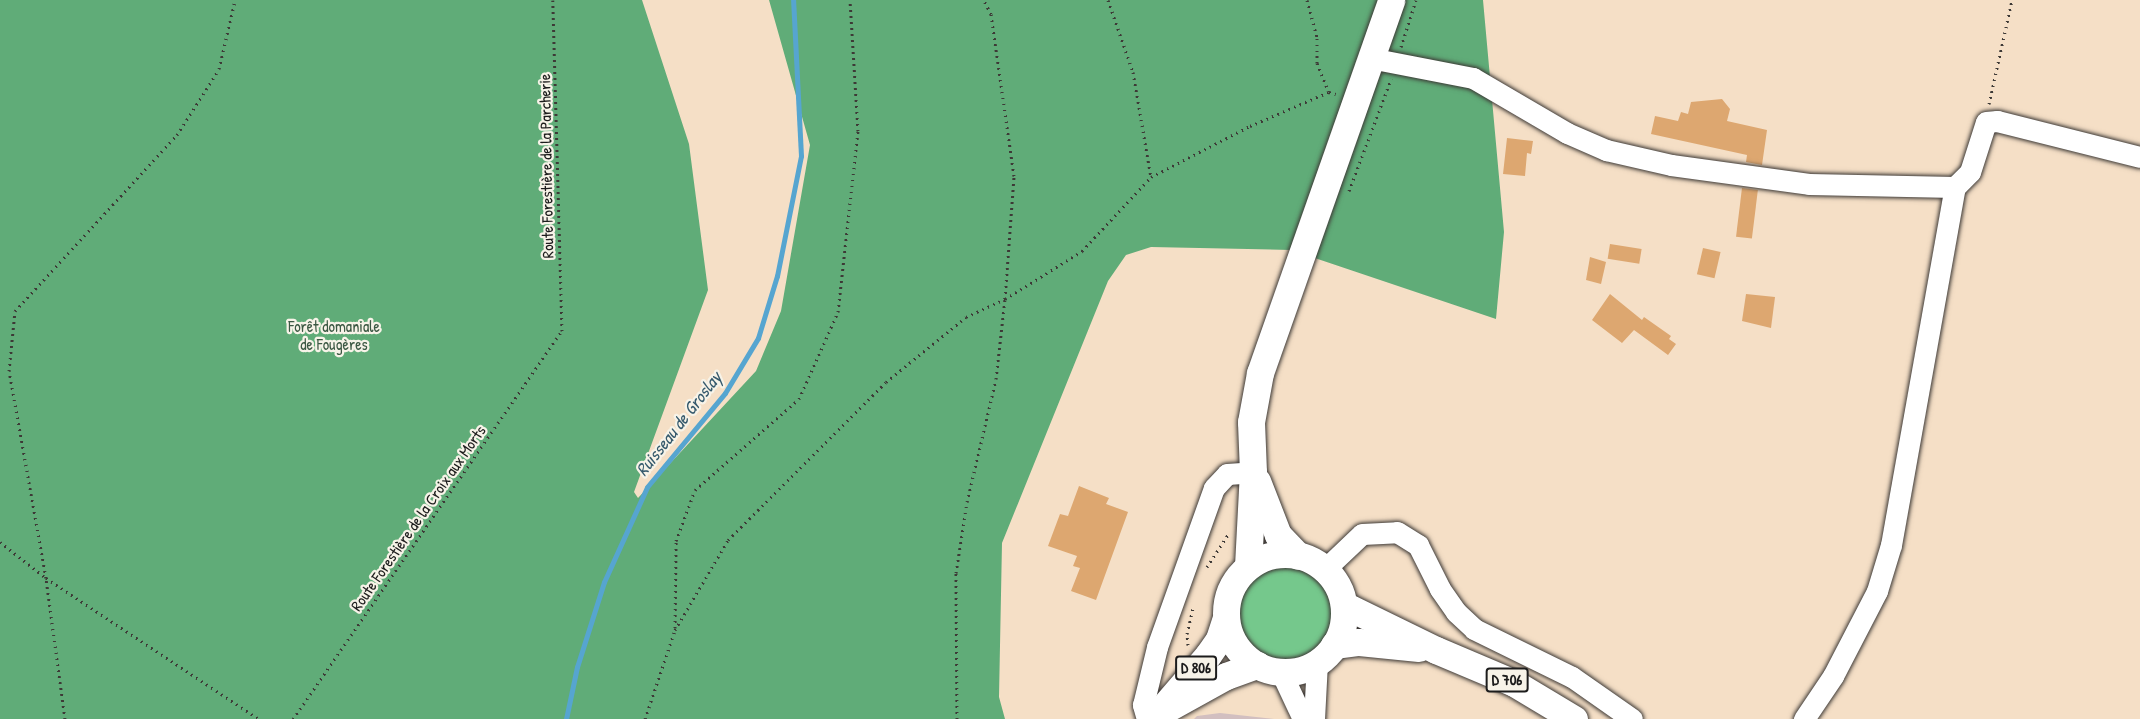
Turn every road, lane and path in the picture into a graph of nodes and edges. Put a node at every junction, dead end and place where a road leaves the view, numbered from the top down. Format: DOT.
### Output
graph roads {
  1 [pos="235,0"];
  2 [pos="553,0"];
  3 [pos="850,0"];
  4 [pos="984,0"];
  5 [pos="1108,0"];
  6 [pos="1307,0"];
  7 [pos="1391,0"];
  8 [pos="1416,0"];
  9 [pos="2012,0"];
  10 [pos="1383,61"];
  11 [pos="1329,92"];
  12 [pos="1358,98"];
  13 [pos="1986,122"];
  14 [pos="2140,157"];
  15 [pos="1151,177"];
  16 [pos="1955,187"];
  17 [pos="1346,200"];
  18 [pos="1005,299"];
  19 [pos="562,331"];
  20 [pos="1253,472"];
  21 [pos="1250,522"];
  22 [pos="0,542"];
  23 [pos="1298,556"];
  24 [pos="1248,567"];
  25 [pos="1324,570"];
  26 [pos="1204,575"];
  27 [pos="46,578"];
  28 [pos="1194,601"];
  29 [pos="1344,604"];
  30 [pos="1226,618"];
  31 [pos="675,630"];
  32 [pos="1436,650"];
  33 [pos="1325,654"];
  34 [pos="1199,664"];
  35 [pos="1269,668"];
  36 [pos="1153,717"];
  37 [pos="65,719"];
  38 [pos="259,719"];
  39 [pos="293,719"];
  40 [pos="645,719"];
  41 [pos="957,719"];
  42 [pos="1303,719"];
  43 [pos="1314,719"];
  44 [pos="1574,719"];
  45 [pos="1632,719"];
  46 [pos="1804,719"];
  1 -- 27 [label="path"];
  2 -- 19 [label="path, Route Forestière de la Parcherie"];
  3 -- 31 [label="path"];
  4 -- 18 [label="path"];
  5 -- 15 [label="path"];
  6 -- 11 [label="path"];
  7 -- 10 [label="main road"];
  8 -- 10 [label="path"];
  9 -- 13 [label="path"];
  10 -- 12 [label="main road"];
  10 -- 16 [label="street"];
  10 -- 17 [label="path"];
  11 -- 12 [label="path"];
  11 -- 15 [label="path"];
  12 -- 20 [label="main road"];
  13 -- 14 [label="street"];
  13 -- 16 [label="street"];
  15 -- 18 [label="path"];
  16 -- 46 [label="street"];
  18 -- 31 [label="path"];
  18 -- 41 [label="path"];
  19 -- 39 [label="path, Route Forestière de la Croix aux Morts"];
  20 -- 21 [label="main road"];
  20 -- 23 [label="main road"];
  20 -- 36 [label="street"];
  21 -- 24 [label="main road"];
  21 -- 26 [label="path"];
  22 -- 27 [label="path"];
  23 -- 24 [label="main road"];
  23 -- 25 [label="main road"];
  24 -- 30 [label="main road"];
  25 -- 29 [label="main road"];
  25 -- 45 [label="street"];
  27 -- 37 [label="path"];
  27 -- 38 [label="path"];
  28 -- 34 [label="path"];
  29 -- 32 [label="main road, D 706"];
  29 -- 33 [label="main road"];
  30 -- 34 [label="main road, D 806"];
  30 -- 35 [label="main road"];
  31 -- 40 [label="path"];
  32 -- 33 [label="main road, D 706"];
  32 -- 44 [label="main road, D 706"];
  33 -- 35 [label="main road"];
  33 -- 43 [label="street"];
  34 -- 36 [label="main road, D 806"];
  35 -- 36 [label="main road, D 806"];
  35 -- 42 [label="street"];
}
